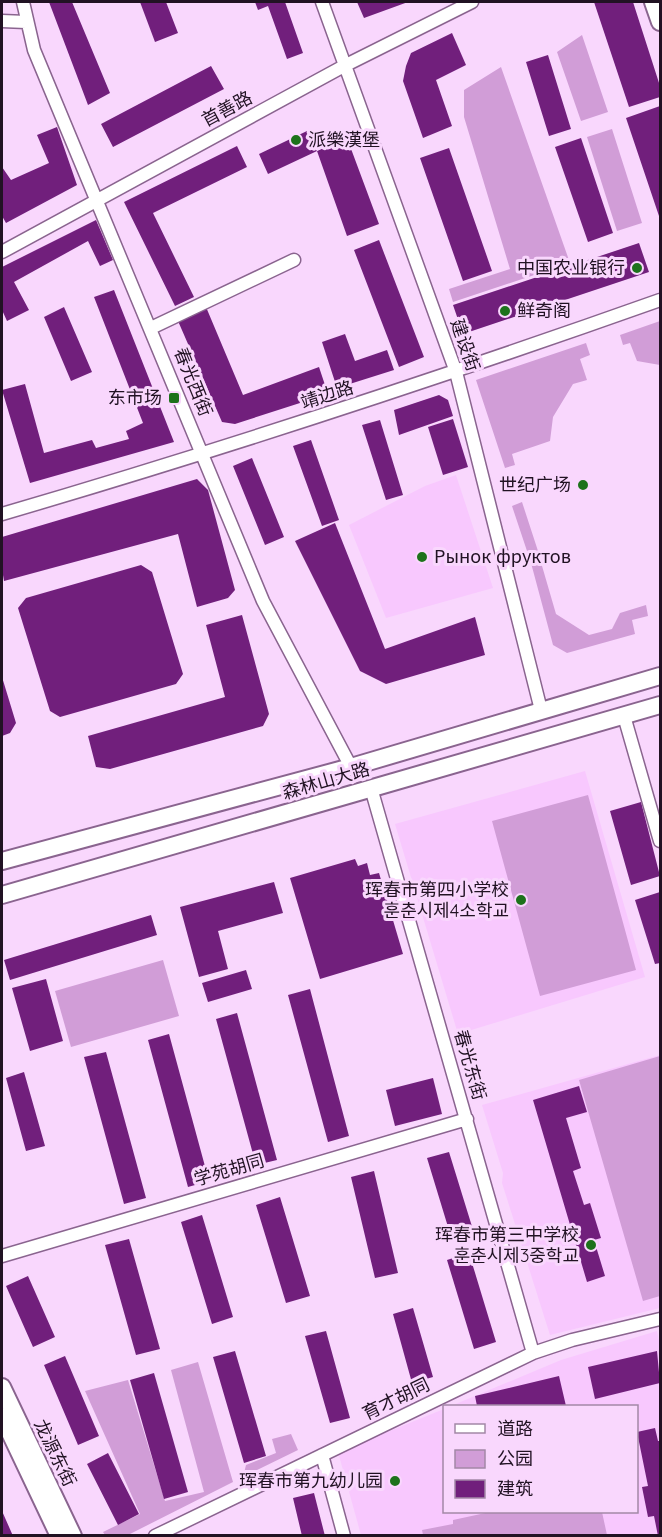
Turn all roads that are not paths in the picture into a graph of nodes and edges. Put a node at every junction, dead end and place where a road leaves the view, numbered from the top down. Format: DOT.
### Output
graph roads {
  1 [pos="23,2"];
  2 [pos="322,2"];
  3 [pos="472,2"];
  4 [pos="653,2"];
  5 [pos="2,21"];
  6 [pos="26,22"];
  7 [pos="660,22"];
  8 [pos="344,66"];
  9 [pos="98,200"];
  10 [pos="2,252"];
  11 [pos="294,260"];
  12 [pos="660,300"];
  13 [pos="151,328"];
  14 [pos="456,372"];
  15 [pos="203,455"];
  16 [pos="2,513"];
  17 [pos="660,676"];
  18 [pos="660,705"];
  19 [pos="541,710"];
  20 [pos="624,716"];
  21 [pos="351,767"];
  22 [pos="371,788"];
  23 [pos="660,841"];
  24 [pos="2,861"];
  25 [pos="2,895"];
  26 [pos="467,1119"];
  27 [pos="2,1256"];
  28 [pos="660,1319"];
  29 [pos="533,1353"];
  30 [pos="2,1387"];
  31 [pos="2,1416"];
  32 [pos="322,1455"];
  33 [pos="59,1536"];
  34 [pos="73,1536"];
  35 [pos="156,1536"];
  36 [pos="344,1536"];
  1 -- 6 [label="street, 春光西街"];
  2 -- 8 [label="street, 建设街"];
  3 -- 8 [label="street, 首善路"];
  4 -- 7 [label="main road"];
  5 -- 6 [label="street"];
  6 -- 9 [label="street, 春光西街"];
  8 -- 9 [label="street, 首善路"];
  8 -- 14 [label="street, 建设街"];
  9 -- 10 [label="street, 首善路"];
  9 -- 13 [label="street, 春光西街"];
  11 -- 13 [label="street"];
  12 -- 14 [label="street, 靖边路"];
  13 -- 15 [label="street, 春光西街"];
  14 -- 15 [label="street, 靖边路"];
  14 -- 19 [label="street, 建设街"];
  15 -- 16 [label="street, 靖边路"];
  15 -- 21 [label="street, 春光西街"];
  17 -- 19 [label="main road, 森林山大路"];
  18 -- 20 [label="main road, 森林山大路"];
  19 -- 21 [label="main road, 森林山大路"];
  20 -- 22 [label="main road, 森林山大路"];
  20 -- 23 [label="street"];
  21 -- 24 [label="main road, 森林山大路"];
  22 -- 25 [label="main road, 森林山大路"];
  22 -- 26 [label="street, 春光东街"];
  26 -- 27 [label="street, 学苑胡同"];
  26 -- 29 [label="street, 春光东街"];
  28 -- 29 [label="street, 育才胡同"];
  29 -- 32 [label="street, 育才胡同"];
  30 -- 34 [label="main road, 龙源东街"];
  31 -- 33 [label="main road, 龙源东街"];
  32 -- 35 [label="street, 育才胡同"];
  32 -- 36 [label="street"];
}
